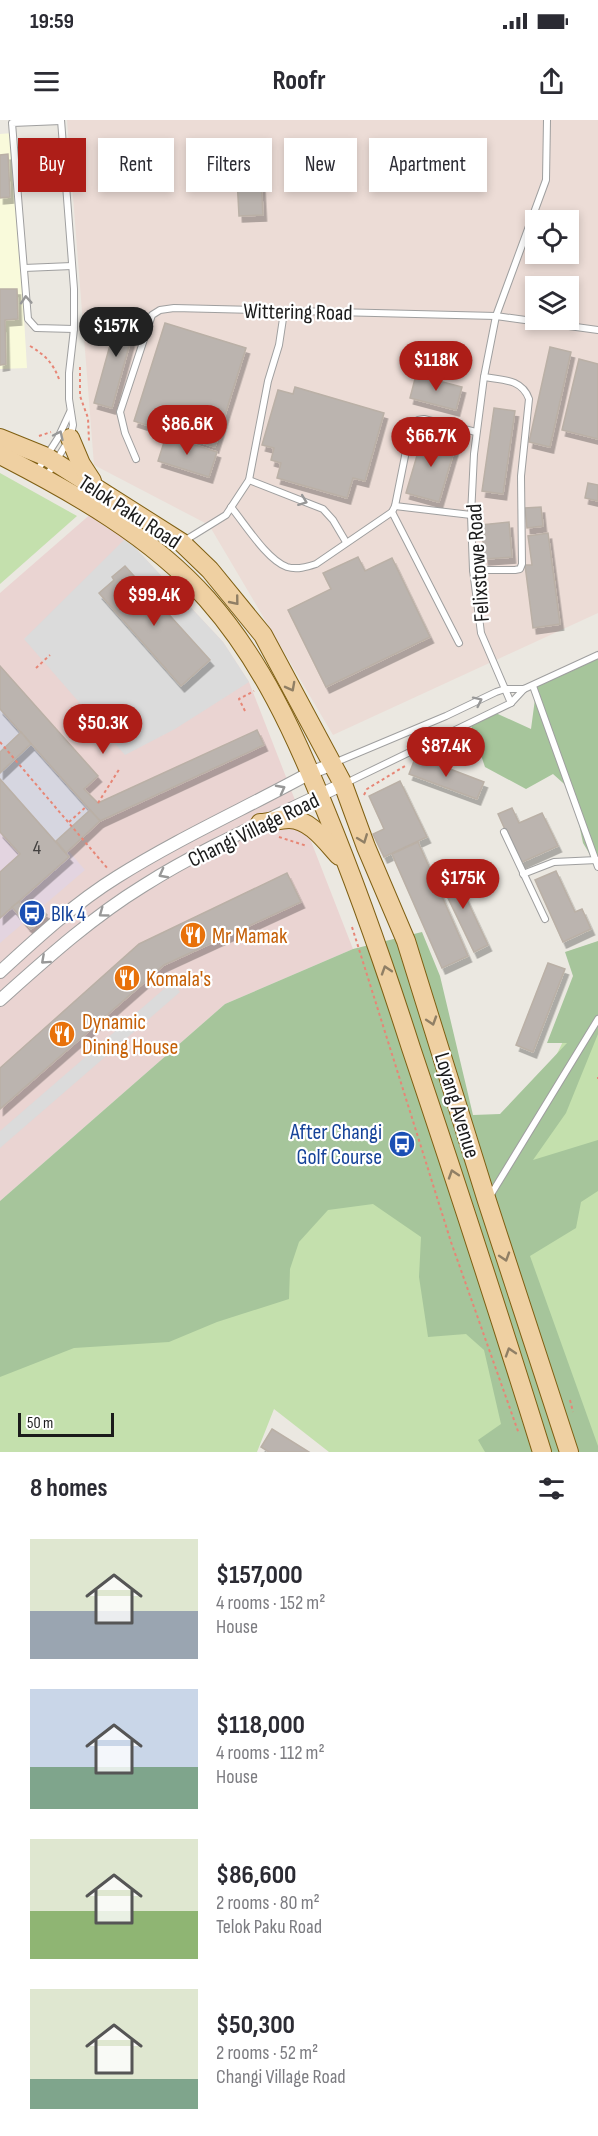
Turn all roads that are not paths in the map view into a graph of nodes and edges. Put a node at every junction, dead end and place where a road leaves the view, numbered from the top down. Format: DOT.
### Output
graph roads {
  1 [pos="547,120"];
  2 [pos="61,121"];
  3 [pos="72,266"];
  4 [pos="24,268"];
  5 [pos="284,312"];
  6 [pos="496,316"];
  7 [pos="74,329"];
  8 [pos="598,330"];
  9 [pos="484,377"];
  10 [pos="70,412"];
  11 [pos="477,432"];
  12 [pos="62,434"];
  13 [pos="0,438"];
  14 [pos="0,455"];
  15 [pos="136,459"];
  16 [pos="51,460"];
  17 [pos="40,476"];
  18 [pos="249,480"];
  19 [pos="96,487"];
  20 [pos="231,507"];
  21 [pos="394,509"];
  22 [pos="471,515"];
  23 [pos="181,542"];
  24 [pos="346,542"];
  25 [pos="473,570"];
  26 [pos="459,643"];
  27 [pos="598,655"];
  28 [pos="533,686"];
  29 [pos="505,689"];
  30 [pos="524,689"];
  31 [pos="511,703"];
  32 [pos="333,764"];
  33 [pos="310,773"];
  34 [pos="343,784"];
  35 [pos="320,796"];
  36 [pos="260,823"];
  37 [pos="504,832"];
  38 [pos="597,863"];
  39 [pos="348,866"];
  40 [pos="524,874"];
  41 [pos="545,919"];
  42 [pos="0,972"];
  43 [pos="0,1000"];
  44 [pos="598,1019"];
  45 [pos="487,1201"];
  46 [pos="542,1452"];
  47 [pos="569,1452"];
  1 -- 6 [label="lane, Felixstowe Road"];
  2 -- 3 [label="lane"];
  2 -- 4 [label="lane"];
  3 -- 4 [label="lane"];
  3 -- 7 [label="lane"];
  7 -- 4 [label="lane, one-way"];
  5 -- 6 [label="lane, Wittering Road"];
  5 -- 15 [label="lane, Wittering Road"];
  5 -- 18 [label="lane"];
  6 -- 8 [label="lane, Wittering Road"];
  6 -- 9 [label="lane, Felixstowe Road"];
  7 -- 10 [label="lane"];
  9 -- 11 [label="lane, Felixstowe Road"];
  9 -- 25 [label="lane"];
  10 -- 12 [label="lane"];
  16 -- 10 [label="lane, one-way"];
  11 -- 21 [label="lane"];
  11 -- 22 [label="lane, Felixstowe Road"];
  12 -- 16 [label="lane"];
  12 -- 19 [label="main road"];
  13 -- 16 [label="main road, Telok Paku Road"];
  14 -- 17 [label="main road, Telok Paku Road"];
  16 -- 17 [label="lane"];
  16 -- 17 [label="lane"];
  16 -- 19 [label="main road, Telok Paku Road"];
  17 -- 33 [label="main road, Telok Paku Road"];
  18 -- 20 [label="lane"];
  18 -- 24 [label="lane, one-way"];
  19 -- 23 [label="main road, Telok Paku Road"];
  20 -- 23 [label="lane"];
  20 -- 24 [label="lane"];
  21 -- 22 [label="lane"];
  21 -- 24 [label="lane"];
  21 -- 26 [label="lane"];
  22 -- 25 [label="lane, Felixstowe Road"];
  23 -- 32 [label="main road, Telok Paku Road, one-way"];
  25 -- 29 [label="lane, Felixstowe Road"];
  27 -- 28 [label="lane, Changi Village Road"];
  28 -- 30 [label="lane, Changi Village Road"];
  28 -- 38 [label="lane"];
  29 -- 30 [label="lane, Changi Village Road"];
  29 -- 31 [label="lane, Felixstowe Road"];
  32 -- 29 [label="lane, Changi Village Road, one-way"];
  30 -- 31 [label="lane, Changi Village Road"];
  31 -- 34 [label="lane, Changi Village Road"];
  32 -- 33 [label="street, Changi Village Road"];
  32 -- 34 [label="main road, Loyang Avenue"];
  33 -- 35 [label="main road, Loyang Avenue"];
  42 -- 33 [label="street, Changi Village Road, one-way"];
  34 -- 35 [label="street, Changi Village Road"];
  34 -- 45 [label="main road, Loyang Avenue, one-way"];
  35 -- 36 [label="street, Changi Village Road"];
  35 -- 39 [label="main road, Loyang Avenue"];
  36 -- 39 [label="main road"];
  36 -- 43 [label="street, Changi Village Road, one-way"];
  37 -- 40 [label="lane"];
  38 -- 40 [label="lane"];
  46 -- 39 [label="main road, Loyang Avenue, one-way"];
  40 -- 41 [label="lane"];
  44 -- 45 [label="lane"];
  45 -- 47 [label="main road, Loyang Avenue, one-way"];
}
